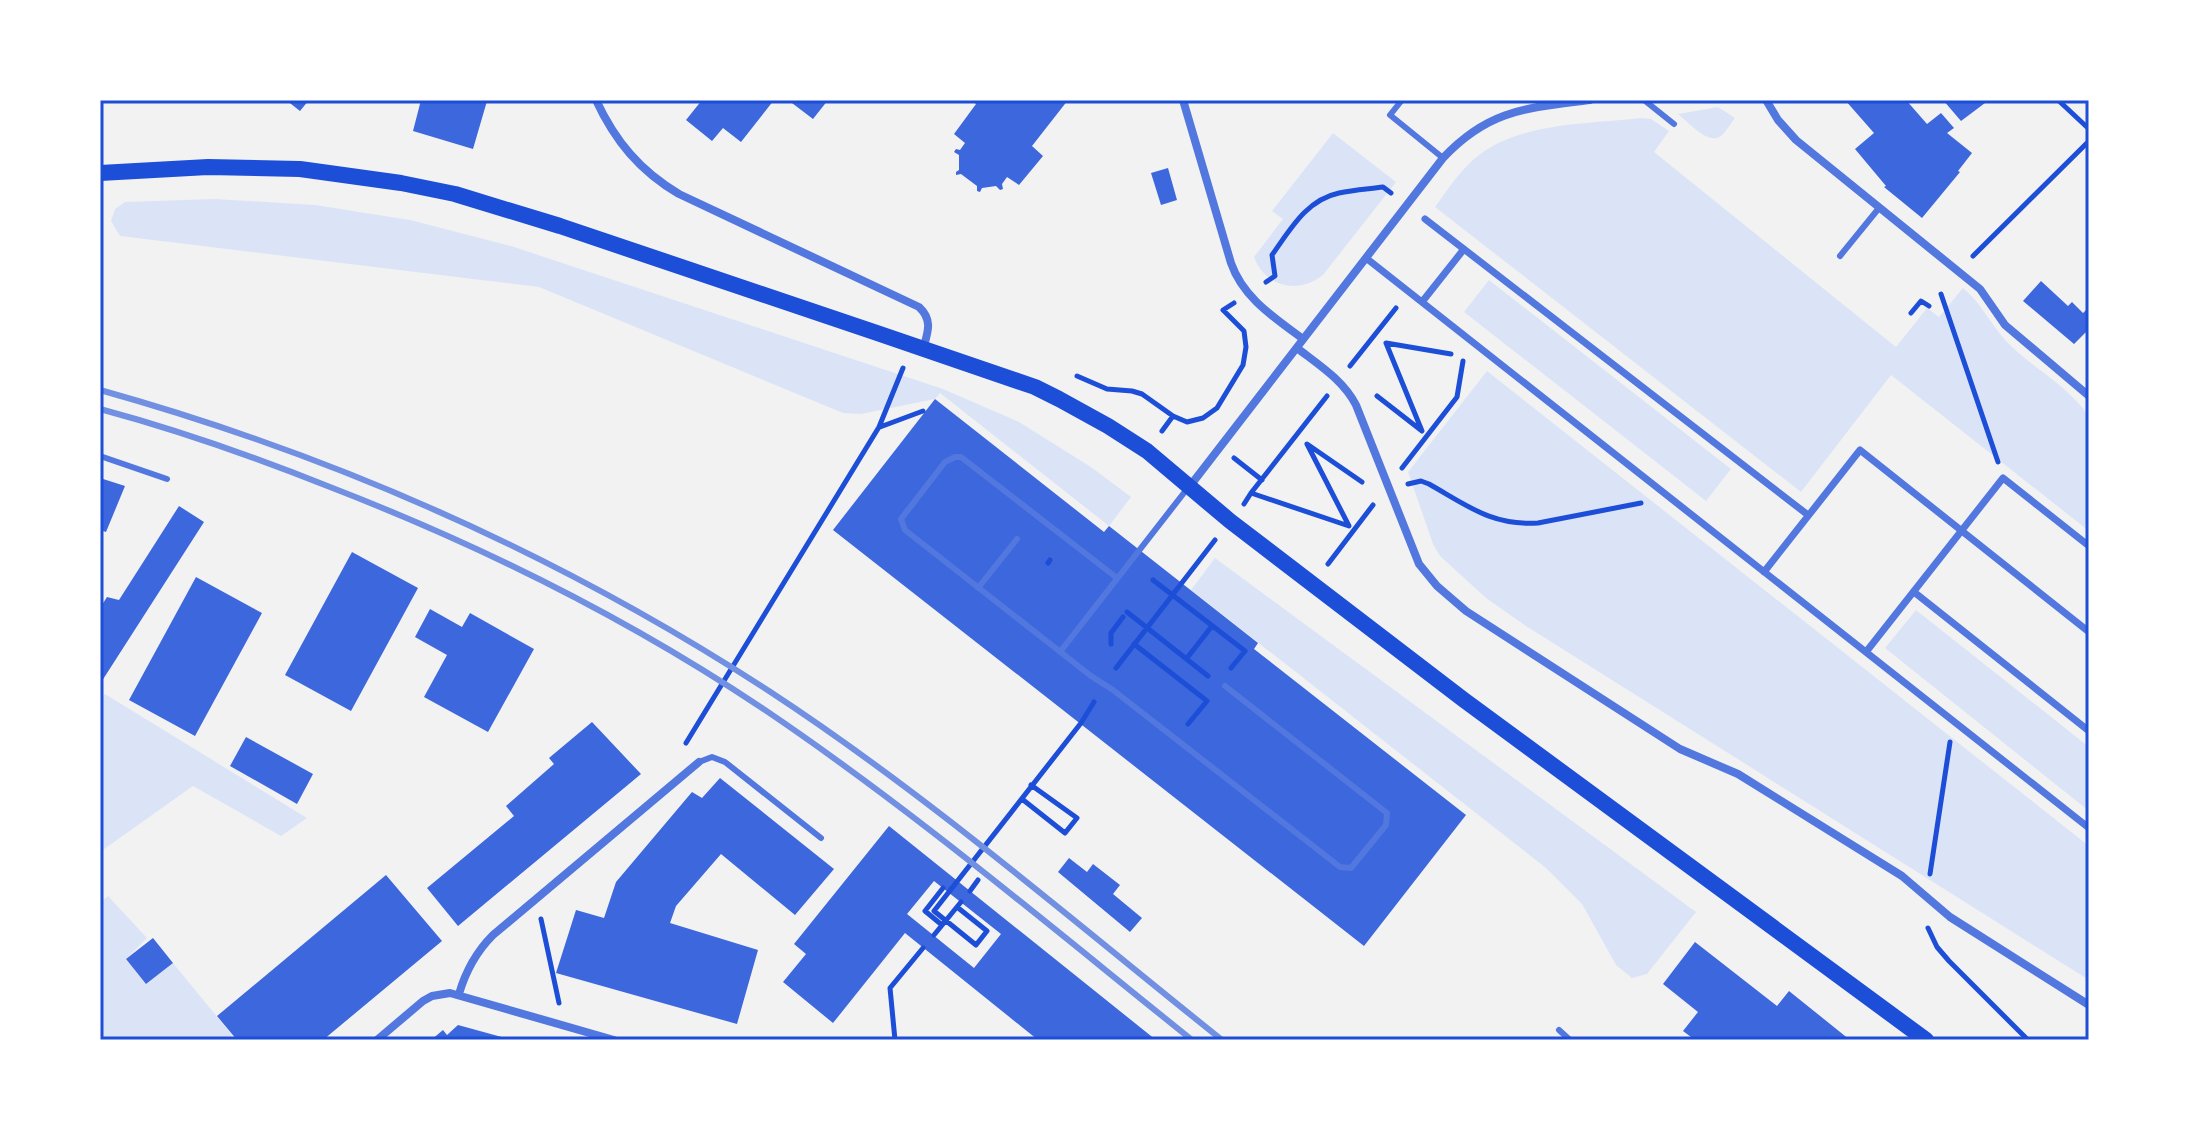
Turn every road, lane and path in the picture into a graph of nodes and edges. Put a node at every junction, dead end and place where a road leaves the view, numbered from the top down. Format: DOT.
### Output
graph roads {
  1 [pos="596,100"];
  2 [pos="1183,100"];
  3 [pos="1402,100"];
  4 [pos="1590,100"];
  5 [pos="1644,100"];
  6 [pos="1766,100"];
  7 [pos="2058,100"];
  8 [pos="1674,124"];
  9 [pos="2089,129"];
  10 [pos="2089,141"];
  11 [pos="1443,158"];
  12 [pos="100,173"];
  13 [pos="1407,205"];
  14 [pos="1879,208"];
  15 [pos="1425,219"];
  16 [pos="1464,249"];
  17 [pos="1840,256"];
  18 [pos="1366,258"];
  19 [pos="1966,264"];
  20 [pos="1248,294"];
  21 [pos="1941,294"];
  22 [pos="1422,302"];
  23 [pos="1929,306"];
  24 [pos="1395,310"];
  25 [pos="1911,313"];
  26 [pos="1375,334"];
  27 [pos="1303,339"];
  28 [pos="1386,343"];
  29 [pos="1297,348"];
  30 [pos="922,349"];
  31 [pos="1358,357"];
  32 [pos="901,375"];
  33 [pos="1339,381"];
  34 [pos="2089,396"];
  35 [pos="1320,406"];
  36 [pos="923,411"];
  37 [pos="1173,416"];
  38 [pos="879,427"];
  39 [pos="1425,433"];
  40 [pos="1297,436"];
  41 [pos="1307,444"];
  42 [pos="1220,447"];
  43 [pos="100,456"];
  44 [pos="2003,478"];
  45 [pos="167,479"];
  46 [pos="1262,480"];
  47 [pos="1412,483"];
  48 [pos="1190,486"];
  49 [pos="1388,486"];
  50 [pos="1376,491"];
  51 [pos="1251,493"];
  52 [pos="1670,497"];
  53 [pos="1808,515"];
  54 [pos="1230,521"];
  55 [pos="1351,528"];
  56 [pos="1961,531"];
  57 [pos="1017,539"];
  58 [pos="2089,546"];
  59 [pos="1764,572"];
  60 [pos="1117,578"];
  61 [pos="1153,580"];
  62 [pos="1312,583"];
  63 [pos="978,588"];
  64 [pos="1914,592"];
  65 [pos="1172,595"];
  66 [pos="1212,626"];
  67 [pos="1147,628"];
  68 [pos="2089,632"];
  69 [pos="1111,633"];
  70 [pos="1102,636"];
  71 [pos="1111,644"];
  72 [pos="1134,644"];
  73 [pos="1060,652"];
  74 [pos="1866,652"];
  75 [pos="1187,658"];
  76 [pos="1118,664"];
  77 [pos="1228,673"];
  78 [pos="1222,685"];
  79 [pos="1094,702"];
  80 [pos="1953,721"];
  81 [pos="1183,731"];
  82 [pos="2089,731"];
  83 [pos="691,736"];
  84 [pos="699,762"];
  85 [pos="1022,799"];
  86 [pos="2089,828"];
  87 [pos="821,838"];
  88 [pos="989,839"];
  89 [pos="1929,879"];
  90 [pos="978,880"];
  91 [pos="943,888"];
  92 [pos="970,891"];
  93 [pos="537,898"];
  94 [pos="942,925"];
  95 [pos="934,935"];
  96 [pos="1933,939"];
  97 [pos="923,948"];
  98 [pos="459,994"];
  99 [pos="2089,1005"];
  100 [pos="564,1025"];
  101 [pos="1559,1030"];
  102 [pos="377,1040"];
  103 [pos="614,1040"];
  104 [pos="895,1040"];
  105 [pos="1570,1040"];
  106 [pos="1926,1040"];
  107 [pos="2028,1040"];
  1 -- 30 [label="street"];
  2 -- 20 [label="street"];
  3 -- 11 [label="lane"];
  4 -- 11 [label="street"];
  5 -- 8 [label="lane"];
  6 -- 14 [label="street"];
  7 -- 9 [label="path"];
  10 -- 19 [label="path"];
  11 -- 13 [label="street"];
  12 -- 30 [label="main road"];
  13 -- 18 [label="street"];
  13 -- 20 [label="path"];
  14 -- 17 [label="lane"];
  14 -- 34 [label="street"];
  15 -- 16 [label="street"];
  16 -- 22 [label="street"];
  16 -- 53 [label="street"];
  18 -- 22 [label="street"];
  18 -- 27 [label="street"];
  20 -- 27 [label="street"];
  20 -- 37 [label="path"];
  21 -- 44 [label="path"];
  22 -- 52 [label="street"];
  23 -- 25 [label="path"];
  24 -- 26 [label="path"];
  26 -- 28 [label="path"];
  26 -- 31 [label="path"];
  27 -- 29 [label="street"];
  28 -- 39 [label="path"];
  28 -- 39 [label="path"];
  29 -- 33 [label="street"];
  29 -- 42 [label="street"];
  30 -- 48 [label="main road"];
  32 -- 38 [label="path"];
  33 -- 39 [label="path"];
  33 -- 49 [label="street"];
  35 -- 40 [label="path"];
  36 -- 38 [label="path"];
  38 -- 83 [label="path"];
  39 -- 49 [label="path"];
  40 -- 41 [label="path"];
  40 -- 46 [label="path"];
  41 -- 50 [label="path"];
  41 -- 55 [label="path"];
  42 -- 46 [label="path"];
  42 -- 48 [label="street"];
  43 -- 45 [label="lane"];
  44 -- 56 [label="street"];
  44 -- 58 [label="street"];
  46 -- 51 [label="path"];
  47 -- 52 [label="path"];
  48 -- 54 [label="main road"];
  48 -- 60 [label="lane"];
  49 -- 50 [label="path"];
  49 -- 99 [label="street"];
  50 -- 55 [label="path"];
  51 -- 54 [label="path"];
  51 -- 55 [label="path"];
  52 -- 59 [label="street"];
  53 -- 56 [label="street"];
  53 -- 59 [label="street"];
  54 -- 62 [label="main road"];
  54 -- 65 [label="path"];
  55 -- 62 [label="path"];
  56 -- 64 [label="street"];
  56 -- 68 [label="street"];
  57 -- 63 [label="lane"];
  59 -- 74 [label="street"];
  60 -- 63 [label="lane"];
  60 -- 73 [label="lane"];
  61 -- 65 [label="path"];
  62 -- 106 [label="main road"];
  63 -- 73 [label="lane"];
  64 -- 74 [label="street"];
  64 -- 82 [label="street"];
  65 -- 66 [label="path"];
  65 -- 67 [label="path"];
  66 -- 75 [label="path"];
  66 -- 77 [label="path"];
  67 -- 69 [label="path"];
  67 -- 72 [label="path"];
  67 -- 75 [label="path"];
  69 -- 70 [label="path"];
  69 -- 71 [label="path"];
  72 -- 76 [label="path"];
  72 -- 81 [label="path"];
  73 -- 78 [label="lane"];
  74 -- 80 [label="street"];
  75 -- 78 [label="path"];
  79 -- 85 [label="path"];
  80 -- 86 [label="street"];
  80 -- 89 [label="path"];
  84 -- 87 [label="lane"];
  84 -- 93 [label="street"];
  85 -- 88 [label="path"];
  85 -- 94 [label="path"];
  90 -- 92 [label="path"];
  91 -- 94 [label="path"];
  93 -- 98 [label="street"];
  93 -- 100 [label="path"];
  94 -- 95 [label="path"];
  96 -- 107 [label="path"];
  97 -- 104 [label="path"];
  98 -- 100 [label="street"];
  98 -- 102 [label="street"];
  100 -- 103 [label="street"];
  101 -- 105 [label="lane"];
}
